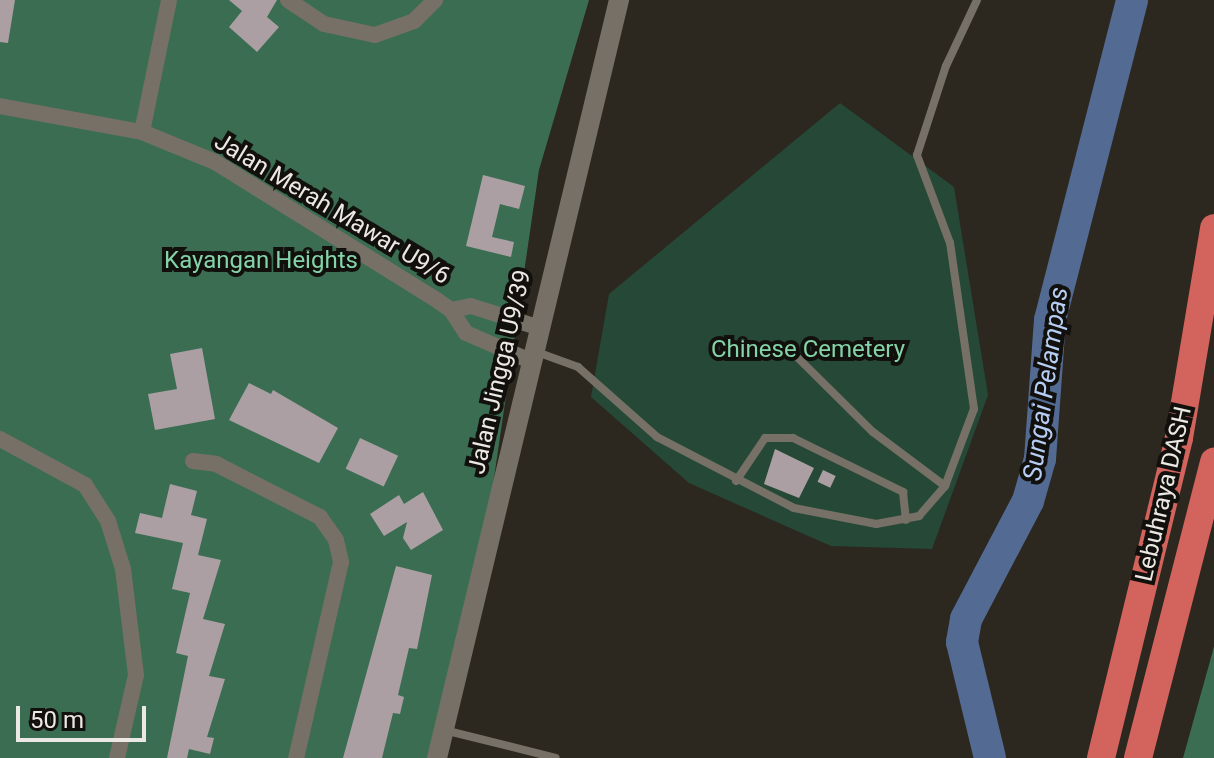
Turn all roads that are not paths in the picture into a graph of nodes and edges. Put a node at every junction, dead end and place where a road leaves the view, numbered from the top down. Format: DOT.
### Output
graph roads {
  1 [pos="169,0"];
  2 [pos="288,0"];
  3 [pos="435,0"];
  4 [pos="619,0"];
  5 [pos="977,0"];
  6 [pos="0,106"];
  7 [pos="142,132"];
  8 [pos="1214,228"];
  9 [pos="451,310"];
  10 [pos="537,327"];
  11 [pos="790,350"];
  12 [pos="530,355"];
  13 [pos="0,439"];
  14 [pos="193,461"];
  15 [pos="1214,462"];
  16 [pos="736,481"];
  17 [pos="945,486"];
  18 [pos="906,520"];
  19 [pos="443,730"];
  20 [pos="117,758"];
  21 [pos="296,758"];
  22 [pos="437,758"];
  23 [pos="556,758"];
  24 [pos="1101,758"];
  25 [pos="1138,758"];
  1 -- 7 [label="street"];
  2 -- 3 [label="street"];
  4 -- 10 [label="street, Jalan Jingga U9/39"];
  5 -- 17 [label="lane"];
  6 -- 7 [label="street, Jalan Merah Mawar U9/6"];
  7 -- 9 [label="street, Jalan Merah Mawar U9/6"];
  8 -- 24 [label="highway, Lebuhraya DASH"];
  9 -- 10 [label="street"];
  9 -- 12 [label="street, Jalan Merah Mawar U9/6"];
  10 -- 12 [label="street, Jalan Jingga U9/39"];
  11 -- 17 [label="lane"];
  12 -- 16 [label="lane"];
  12 -- 19 [label="street, Jalan Jingga U9/39"];
  13 -- 20 [label="street"];
  14 -- 21 [label="street"];
  15 -- 25 [label="highway, Lebuhraya DASH"];
  16 -- 18 [label="lane"];
  16 -- 18 [label="lane"];
  17 -- 18 [label="lane"];
  19 -- 22 [label="street, Jalan Jingga U9/39"];
  19 -- 23 [label="lane"];
}
